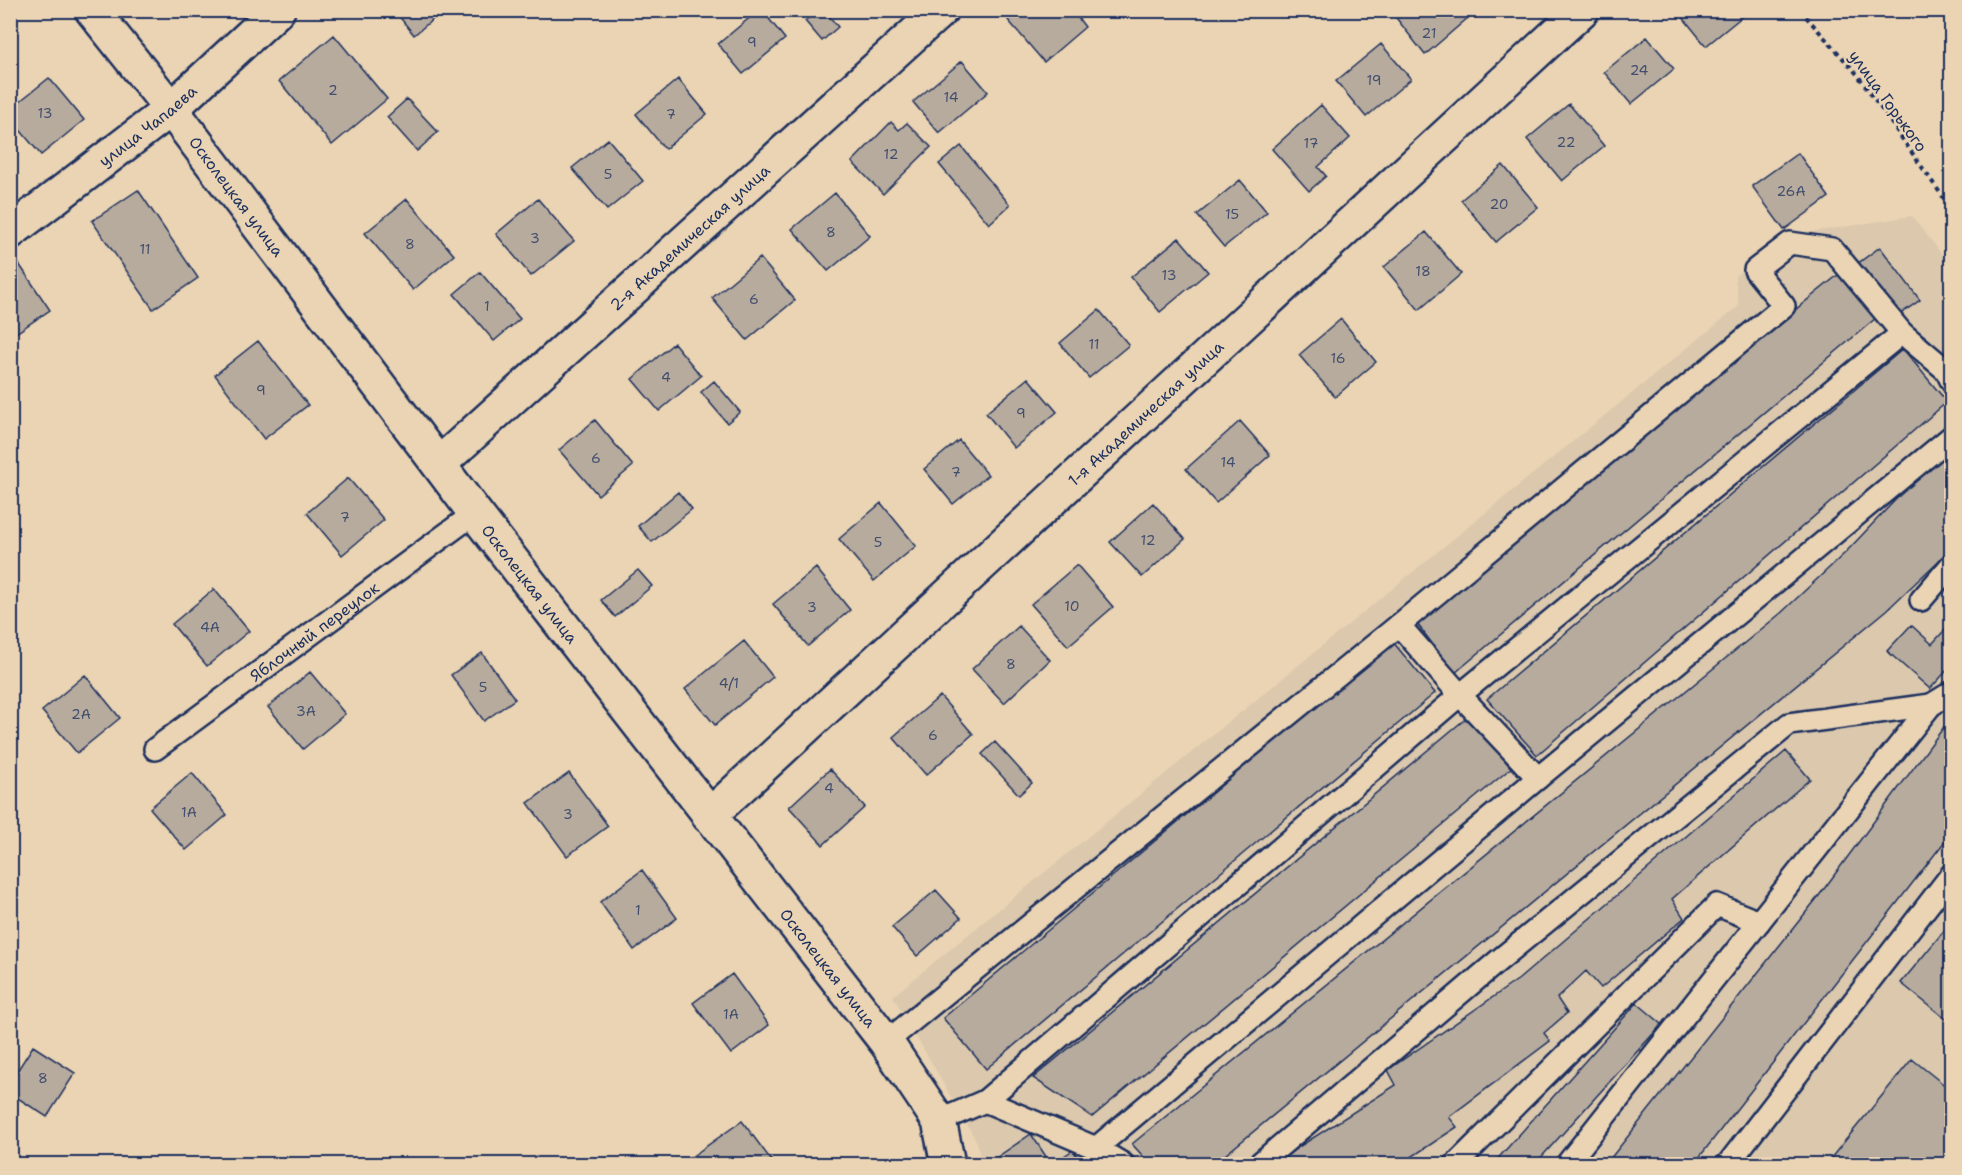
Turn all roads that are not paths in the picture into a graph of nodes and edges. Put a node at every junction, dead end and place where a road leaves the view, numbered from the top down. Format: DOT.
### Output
graph roads {
  1 [pos="92,10"];
  2 [pos="278,10"];
  3 [pos="941,10"];
  4 [pos="1582,10"];
  5 [pos="171,109"];
  6 [pos="10,232"];
  7 [pos="1902,333"];
  8 [pos="1952,382"];
  9 [pos="1952,436"];
  10 [pos="439,464"];
  11 [pos="475,513"];
  12 [pos="1952,564"];
  13 [pos="1921,600"];
  14 [pos="1399,625"];
  15 [pos="1952,692"];
  16 [pos="1460,695"];
  17 [pos="1931,705"];
  18 [pos="155,749"];
  19 [pos="1538,778"];
  20 [pos="709,816"];
  21 [pos="1952,874"];
  22 [pos="1760,922"];
  23 [pos="886,1042"];
  24 [pos="985,1101"];
  25 [pos="939,1121"];
  26 [pos="1096,1148"];
  27 [pos="948,1164"];
  28 [pos="1123,1164"];
  29 [pos="1258,1164"];
  30 [pos="1456,1164"];
  31 [pos="1567,1164"];
  32 [pos="1728,1164"];
  1 -- 5 [label="street, Осколецкая улица"];
  2 -- 5 [label="street, улица Чапаева"];
  3 -- 10 [label="street, 2-я Академическая улица"];
  4 -- 20 [label="street, 1-я Академическая улица"];
  5 -- 6 [label="street, улица Чапаева"];
  5 -- 10 [label="street, Осколецкая улица"];
  7 -- 8 [label="lane"];
  7 -- 14 [label="lane"];
  7 -- 16 [label="lane"];
  9 -- 19 [label="lane"];
  10 -- 11 [label="street, Осколецкая улица"];
  11 -- 18 [label="lane, Яблочный переулок"];
  11 -- 20 [label="street, Осколецкая улица"];
  12 -- 13 [label="lane"];
  14 -- 16 [label="lane"];
  14 -- 23 [label="lane"];
  15 -- 17 [label="lane"];
  16 -- 19 [label="lane"];
  16 -- 24 [label="lane"];
  17 -- 22 [label="lane"];
  17 -- 29 [label="lane"];
  19 -- 26 [label="lane"];
  20 -- 23 [label="street, Осколецкая улица"];
  21 -- 32 [label="lane"];
  22 -- 30 [label="lane"];
  22 -- 31 [label="lane"];
  23 -- 25 [label="street, Осколецкая улица"];
  24 -- 25 [label="lane"];
  24 -- 26 [label="lane"];
  25 -- 27 [label="street, Осколецкая улица"];
  26 -- 28 [label="lane"];
}
